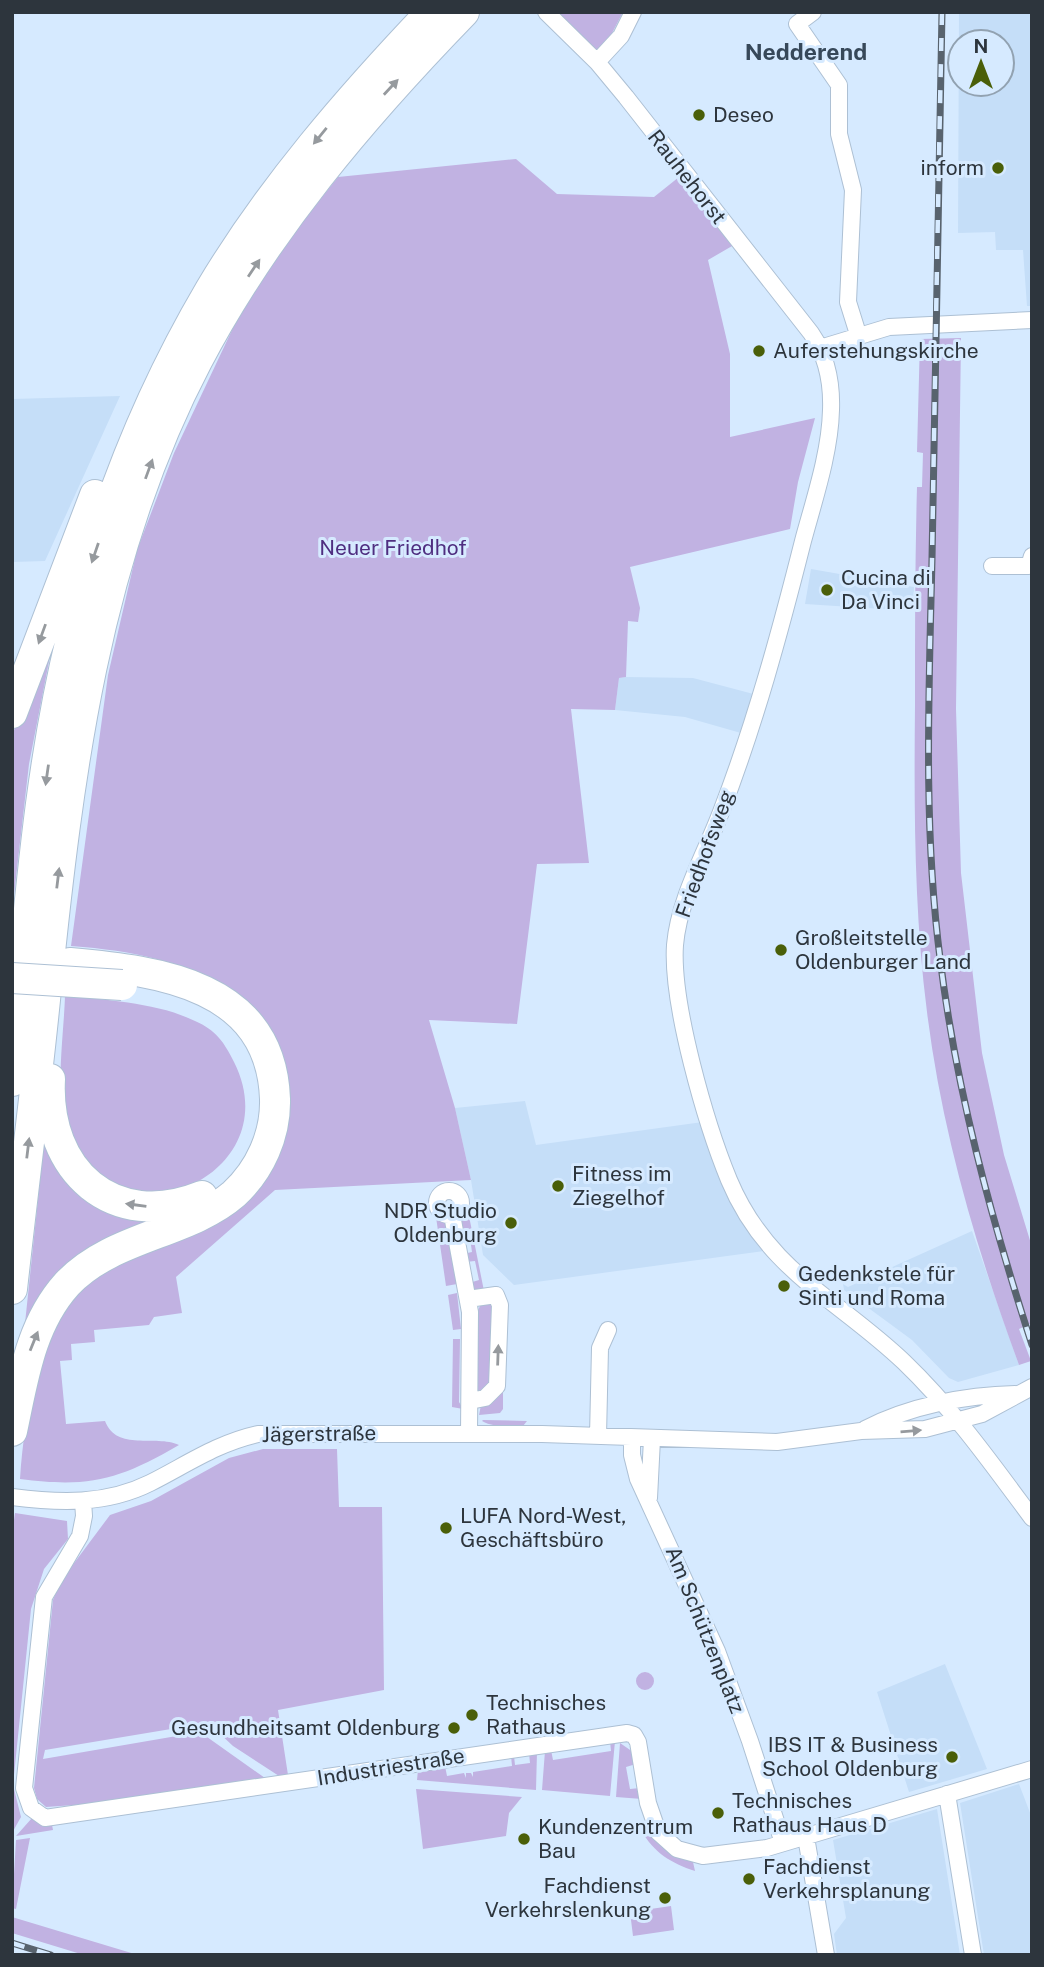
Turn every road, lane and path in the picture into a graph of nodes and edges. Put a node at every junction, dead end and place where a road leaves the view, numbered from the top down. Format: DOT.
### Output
graph roads {
  1 [pos="431,12"];
  2 [pos="464,12"];
  3 [pos="547,12"];
  4 [pos="614,12"];
  5 [pos="813,12"];
  6 [pos="631,17"];
  7 [pos="597,62"];
  8 [pos="211,289"];
  9 [pos="1032,320"];
  10 [pos="858,334"];
  11 [pos="820,348"];
  12 [pos="1032,556"];
  13 [pos="992,566"];
  14 [pos="12,713"];
  15 [pos="12,963"];
  16 [pos="122,976"];
  17 [pos="12,978"];
  18 [pos="46,993"];
  19 [pos="12,1082"];
  20 [pos="452,1214"];
  21 [pos="12,1289"];
  22 [pos="468,1299"];
  23 [pos="608,1330"];
  24 [pos="1032,1387"];
  25 [pos="1015,1394"];
  26 [pos="470,1401"];
  27 [pos="944,1404"];
  28 [pos="959,1421"];
  29 [pos="12,1431"];
  30 [pos="862,1432"];
  31 [pos="469,1434"];
  32 [pos="598,1436"];
  33 [pos="632,1438"];
  34 [pos="652,1439"];
  35 [pos="12,1497"];
  36 [pos="649,1498"];
  37 [pos="83,1501"];
  38 [pos="1032,1518"];
  39 [pos="1032,1769"];
  40 [pos="947,1794"];
  41 [pos="806,1837"];
  42 [pos="783,1843"];
  43 [pos="826,1955"];
  44 [pos="973,1955"];
  1 -- 8 [label="highway, one-way"];
  18 -- 2 [label="highway, one-way"];
  3 -- 7 [label="street, Rauhehorst"];
  4 -- 6 [label="street"];
  5 -- 10 [label="street"];
  6 -- 7 [label="street"];
  7 -- 11 [label="street, Rauhehorst"];
  8 -- 14 [label="highway, one-way"];
  8 -- 19 [label="highway, one-way"];
  9 -- 10 [label="street"];
  10 -- 11 [label="street"];
  11 -- 27 [label="street, Friedhofsweg"];
  12 -- 13 [label="street"];
  15 -- 16 [label="highway"];
  16 -- 17 [label="highway, bridge"];
  16 -- 18 [label="highway, one-way"];
  29 -- 16 [label="highway, one-way"];
  21 -- 18 [label="highway, one-way"];
  20 -- 22 [label="street"];
  22 -- 26 [label="street"];
  26 -- 22 [label="street, one-way"];
  23 -- 32 [label="street"];
  24 -- 25 [label="street"];
  25 -- 27 [label="street, Jägerstraße"];
  25 -- 28 [label="street, Jägerstraße"];
  26 -- 31 [label="street"];
  27 -- 28 [label="street, Friedhofsweg"];
  27 -- 30 [label="street, Jägerstraße"];
  30 -- 28 [label="street, Jägerstraße, one-way"];
  28 -- 38 [label="street, Friedhofsweg"];
  30 -- 34 [label="street, Jägerstraße"];
  31 -- 32 [label="street, Jägerstraße"];
  31 -- 37 [label="street, Jägerstraße"];
  32 -- 33 [label="street, Jägerstraße"];
  33 -- 34 [label="street, Jägerstraße"];
  33 -- 36 [label="street, Am Schützenplatz"];
  34 -- 36 [label="street, Am Schützenplatz"];
  35 -- 37 [label="street, Jägerstraße"];
  36 -- 42 [label="street, Am Schützenplatz"];
  37 -- 42 [label="street, Industriestraße"];
  39 -- 40 [label="street, Industriestraße"];
  40 -- 41 [label="street, Industriestraße"];
  40 -- 44 [label="street"];
  41 -- 42 [label="street, Industriestraße"];
  41 -- 43 [label="street"];
}
